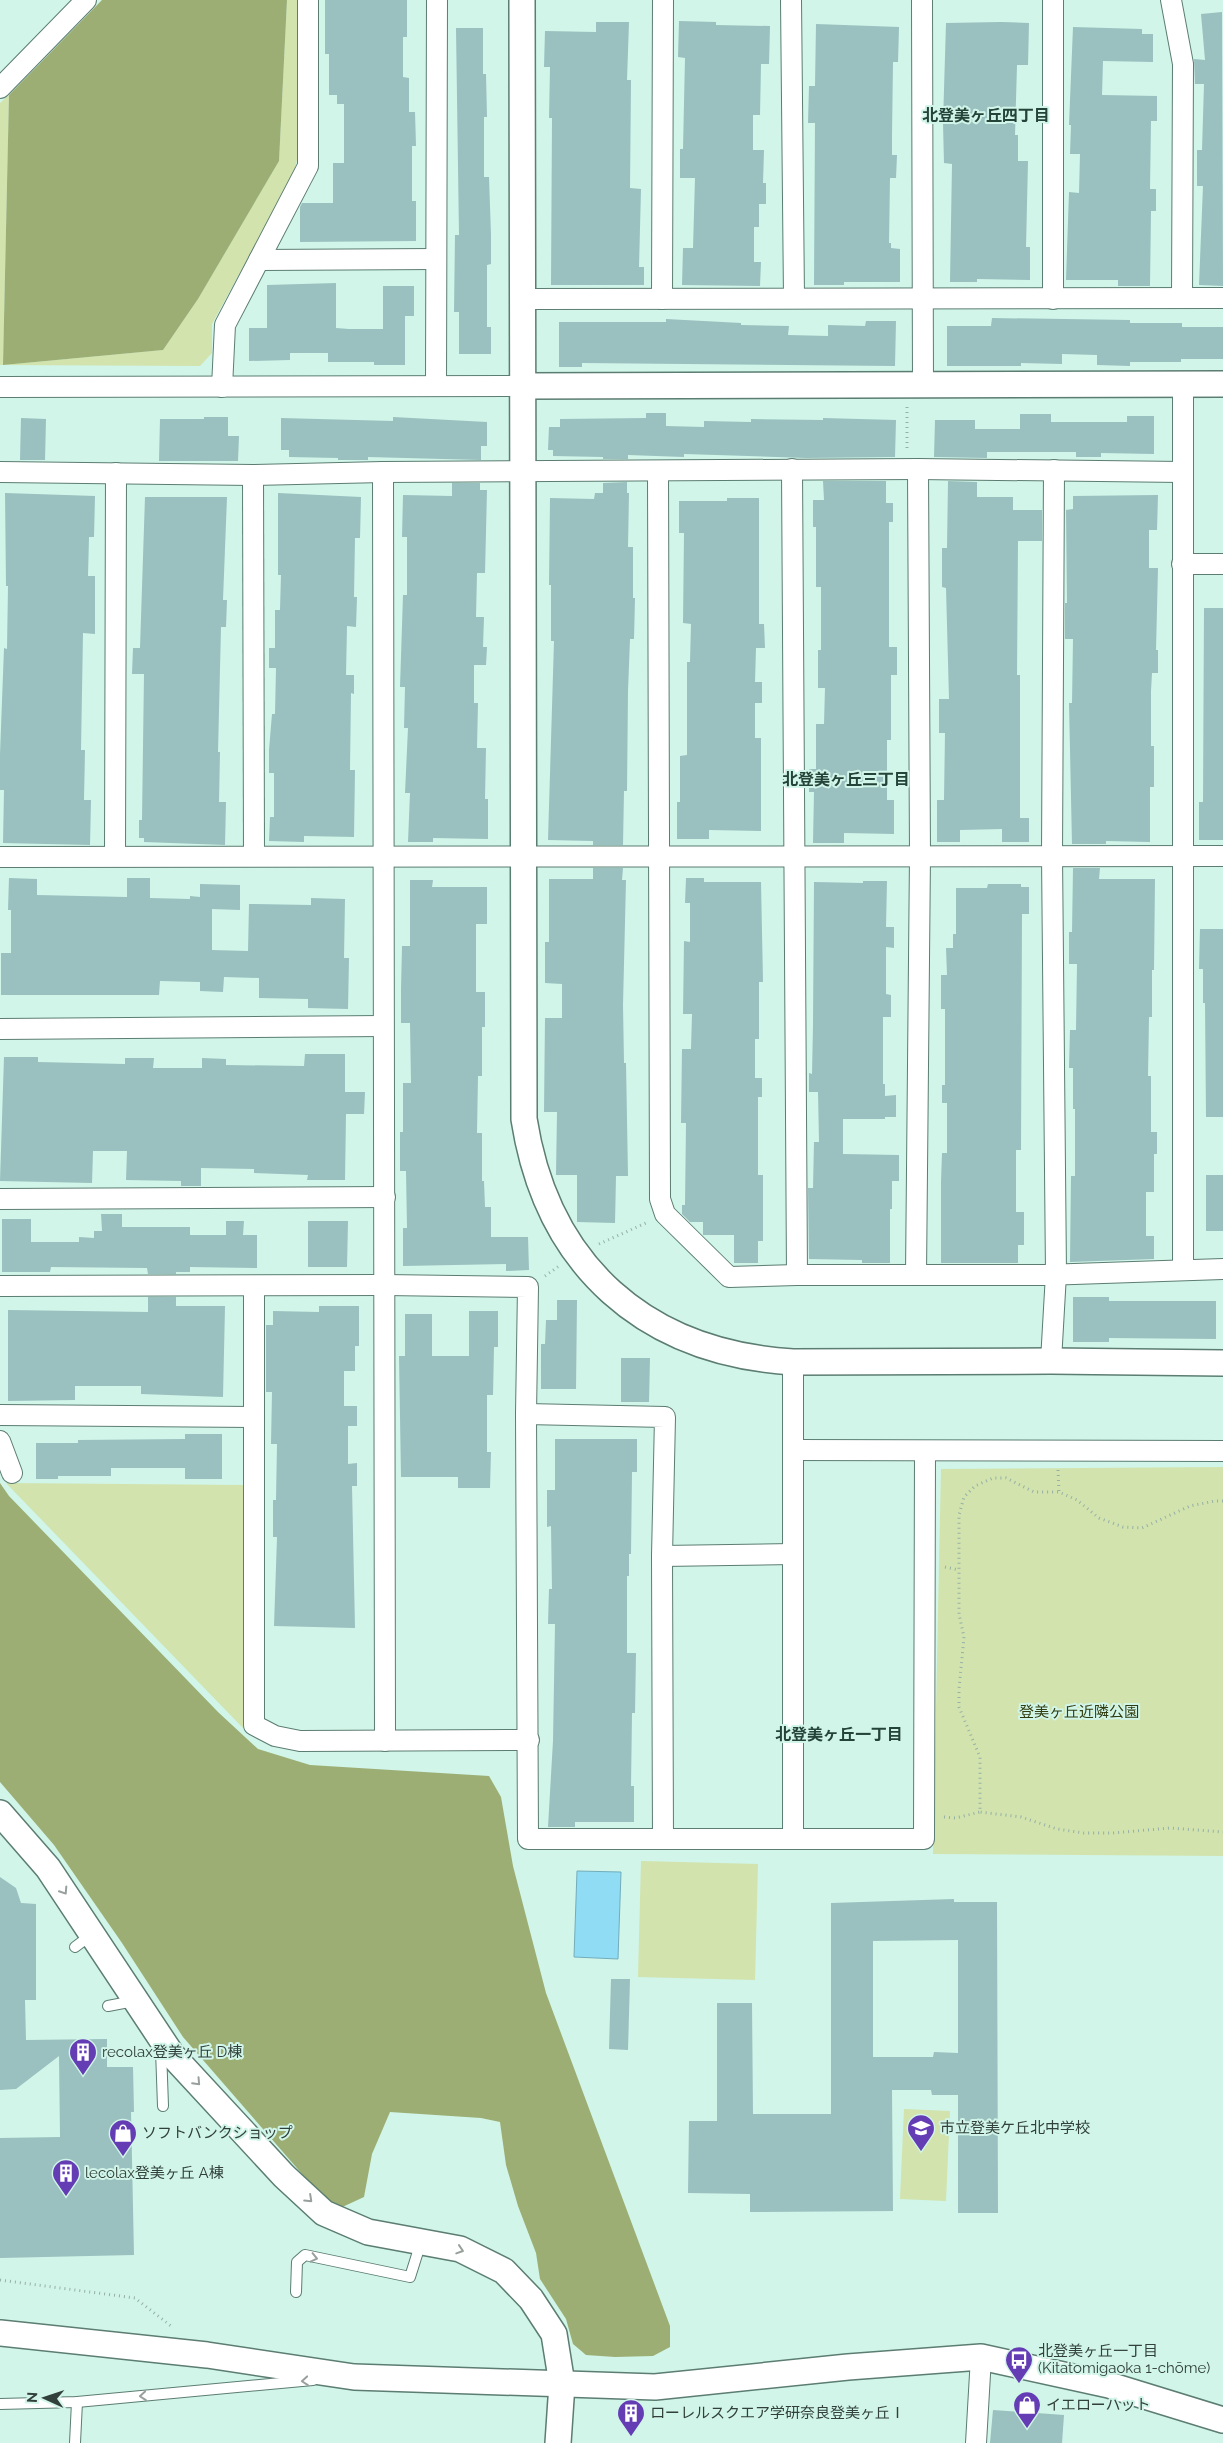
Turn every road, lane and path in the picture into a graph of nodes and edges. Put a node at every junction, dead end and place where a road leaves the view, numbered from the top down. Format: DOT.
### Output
graph roads {
  1 [pos="86,0"];
  2 [pos="308,0"];
  3 [pos="437,0"];
  4 [pos="522,0"];
  5 [pos="663,0"];
  6 [pos="791,0"];
  7 [pos="922,0"];
  8 [pos="1053,0"];
  9 [pos="1171,0"];
  10 [pos="0,88"];
  11 [pos="436,259"];
  12 [pos="259,260"];
  13 [pos="794,298"];
  14 [pos="1182,298"];
  15 [pos="1223,298"];
  16 [pos="523,299"];
  17 [pos="662,299"];
  18 [pos="1053,299"];
  19 [pos="922,300"];
  20 [pos="1183,384"];
  21 [pos="1223,384"];
  22 [pos="436,385"];
  23 [pos="915,385"];
  24 [pos="524,386"];
  25 [pos="0,387"];
  26 [pos="222,387"];
  27 [pos="792,469"];
  28 [pos="913,469"];
  29 [pos="658,470"];
  30 [pos="1054,470"];
  31 [pos="523,471"];
  32 [pos="0,472"];
  33 [pos="383,472"];
  34 [pos="1182,472"];
  35 [pos="116,473"];
  36 [pos="253,475"];
  37 [pos="1182,564"];
  38 [pos="1223,564"];
  39 [pos="254,855"];
  40 [pos="659,855"];
  41 [pos="793,855"];
  42 [pos="920,855"];
  43 [pos="1052,855"];
  44 [pos="0,856"];
  45 [pos="115,856"];
  46 [pos="382,856"];
  47 [pos="522,856"];
  48 [pos="1223,856"];
  49 [pos="1184,857"];
  50 [pos="383,1026"];
  51 [pos="0,1029"];
  52 [pos="385,1197"];
  53 [pos="0,1199"];
  54 [pos="1223,1269"];
  55 [pos="1183,1270"];
  56 [pos="1056,1274"];
  57 [pos="797,1275"];
  58 [pos="916,1275"];
  59 [pos="384,1285"];
  60 [pos="0,1286"];
  61 [pos="254,1286"];
  62 [pos="1051,1361"];
  63 [pos="793,1362"];
  64 [pos="1223,1363"];
  65 [pos="526,1414"];
  66 [pos="0,1415"];
  67 [pos="254,1417"];
  68 [pos="0,1441"];
  69 [pos="793,1450"];
  70 [pos="1223,1451"];
  71 [pos="925,1452"];
  72 [pos="12,1473"];
  73 [pos="1223,1502"];
  74 [pos="793,1554"];
  75 [pos="662,1556"];
  76 [pos="529,1740"];
  77 [pos="385,1741"];
  78 [pos="980,1812"];
  79 [pos="0,1813"];
  80 [pos="924,1816"];
  81 [pos="0,1829"];
  82 [pos="1223,1832"];
  83 [pos="793,1838"];
  84 [pos="664,1839"];
  85 [pos="48,1868"];
  86 [pos="136,2001"];
  87 [pos="108,2006"];
  88 [pos="161,2039"];
  89 [pos="163,2106"];
  90 [pos="421,2242"];
  91 [pos="0,2280"];
  92 [pos="296,2292"];
  93 [pos="171,2326"];
  94 [pos="0,2333"];
  95 [pos="981,2356"];
  96 [pos="354,2376"];
  97 [pos="562,2384"];
  98 [pos="77,2402"];
  99 [pos="1,2405"];
  100 [pos="1223,2420"];
  101 [pos="76,2426"];
  102 [pos="75,2443"];
  103 [pos="79,2443"];
  104 [pos="558,2443"];
  105 [pos="976,2443"];
  1 -- 10 [label="street"];
  2 -- 12 [label="street"];
  3 -- 11 [label="street"];
  4 -- 16 [label="street"];
  5 -- 17 [label="street"];
  6 -- 13 [label="street"];
  7 -- 19 [label="street"];
  8 -- 18 [label="street"];
  9 -- 14 [label="street"];
  11 -- 12 [label="street"];
  11 -- 22 [label="street"];
  12 -- 26 [label="street"];
  13 -- 17 [label="street"];
  13 -- 19 [label="street"];
  14 -- 15 [label="street"];
  14 -- 18 [label="street"];
  16 -- 17 [label="street"];
  16 -- 24 [label="street"];
  18 -- 19 [label="street"];
  19 -- 23 [label="street"];
  20 -- 21 [label="street"];
  20 -- 23 [label="street"];
  20 -- 34 [label="street"];
  22 -- 24 [label="street"];
  22 -- 26 [label="street"];
  23 -- 24 [label="street"];
  23 -- 28 [label="path"];
  24 -- 31 [label="street"];
  25 -- 26 [label="street"];
  27 -- 28 [label="street"];
  27 -- 29 [label="street"];
  27 -- 41 [label="street"];
  28 -- 30 [label="street"];
  28 -- 42 [label="street"];
  29 -- 31 [label="street"];
  29 -- 40 [label="street"];
  30 -- 34 [label="street"];
  30 -- 43 [label="street"];
  31 -- 33 [label="street"];
  31 -- 47 [label="street"];
  32 -- 35 [label="street"];
  33 -- 36 [label="street"];
  33 -- 46 [label="street"];
  34 -- 37 [label="street"];
  35 -- 36 [label="street"];
  35 -- 45 [label="street"];
  36 -- 39 [label="street"];
  37 -- 38 [label="street"];
  37 -- 49 [label="street"];
  39 -- 45 [label="street"];
  39 -- 46 [label="street"];
  40 -- 41 [label="street"];
  40 -- 47 [label="street"];
  40 -- 57 [label="street"];
  41 -- 42 [label="street"];
  41 -- 57 [label="street"];
  42 -- 43 [label="street"];
  42 -- 58 [label="street"];
  43 -- 49 [label="street"];
  43 -- 56 [label="street"];
  44 -- 45 [label="street"];
  46 -- 47 [label="street"];
  46 -- 50 [label="street"];
  47 -- 63 [label="street"];
  48 -- 49 [label="street"];
  49 -- 55 [label="street"];
  50 -- 51 [label="street"];
  50 -- 52 [label="street"];
  52 -- 53 [label="street"];
  52 -- 59 [label="street"];
  54 -- 55 [label="street"];
  55 -- 56 [label="street"];
  56 -- 58 [label="street"];
  56 -- 62 [label="street"];
  57 -- 58 [label="street"];
  59 -- 61 [label="street"];
  59 -- 65 [label="street"];
  59 -- 77 [label="street"];
  60 -- 61 [label="street"];
  61 -- 67 [label="street"];
  62 -- 63 [label="street"];
  62 -- 64 [label="street"];
  63 -- 69 [label="street"];
  65 -- 75 [label="street"];
  65 -- 76 [label="street"];
  66 -- 67 [label="street"];
  67 -- 77 [label="street"];
  68 -- 72 [label="street"];
  69 -- 71 [label="street"];
  69 -- 74 [label="street"];
  70 -- 71 [label="street"];
  71 -- 80 [label="street"];
  73 -- 78 [label="path"];
  74 -- 75 [label="street"];
  74 -- 83 [label="street"];
  75 -- 84 [label="street"];
  76 -- 77 [label="street"];
  76 -- 84 [label="street"];
  78 -- 80 [label="path"];
  78 -- 82 [label="path"];
  79 -- 85 [label="street"];
  80 -- 83 [label="street"];
  81 -- 85 [label="lane"];
  83 -- 84 [label="street"];
  85 -- 86 [label="street, one-way"];
  86 -- 87 [label="lane"];
  86 -- 88 [label="street"];
  88 -- 89 [label="lane"];
  88 -- 90 [label="street, one-way"];
  92 -- 90 [label="lane, one-way"];
  90 -- 97 [label="street, one-way"];
  91 -- 93 [label="path"];
  94 -- 96 [label="street"];
  95 -- 97 [label="street"];
  95 -- 100 [label="street"];
  95 -- 105 [label="street"];
  96 -- 97 [label="street"];
  96 -- 98 [label="lane, one-way"];
  97 -- 104 [label="street"];
  98 -- 99 [label="lane"];
  98 -- 101 [label="lane"];
  101 -- 102 [label="lane"];
  101 -- 103 [label="lane"];
}
